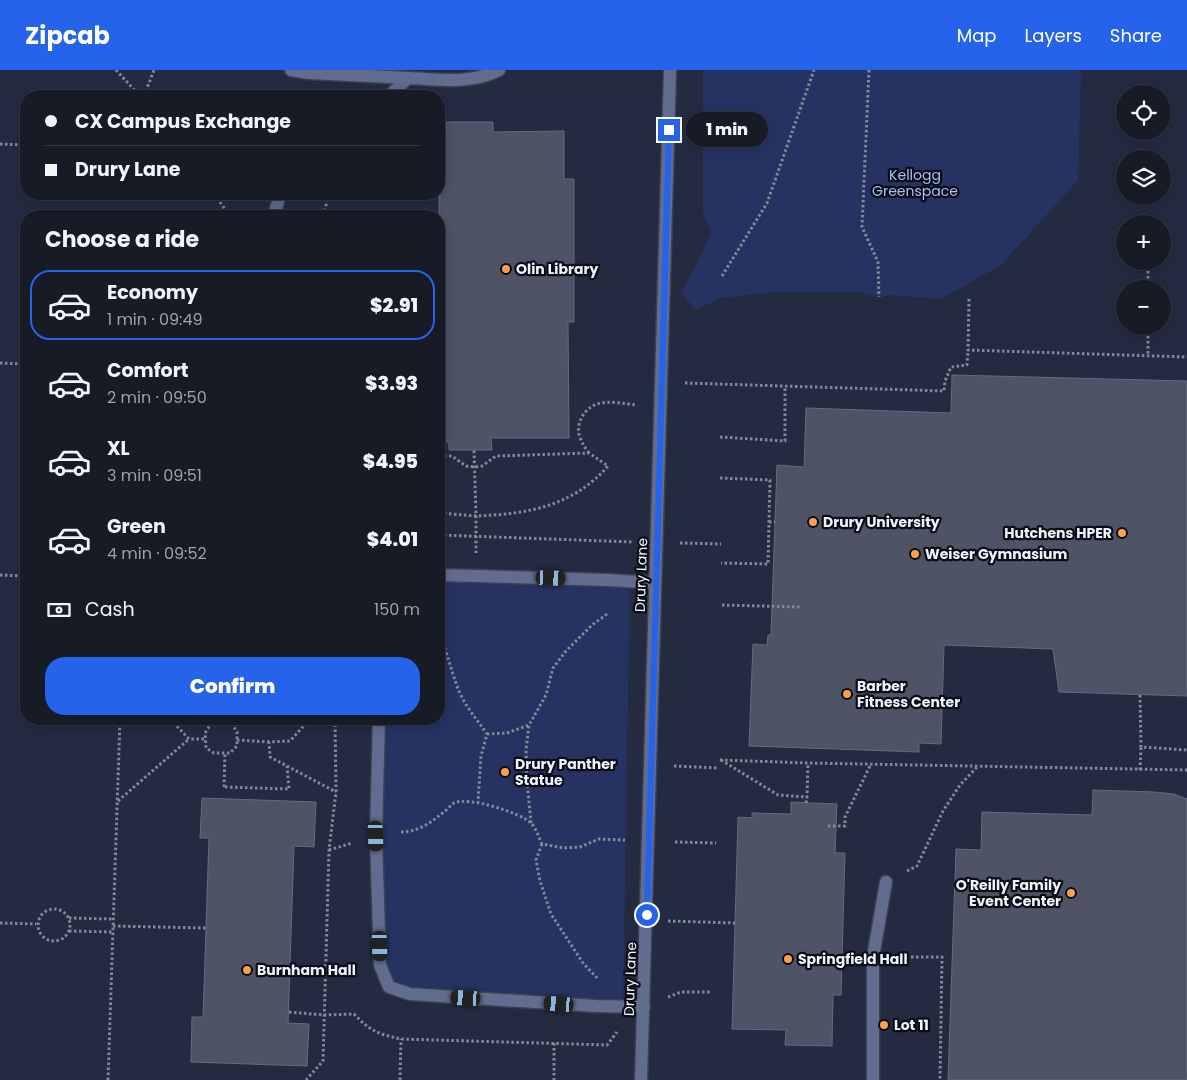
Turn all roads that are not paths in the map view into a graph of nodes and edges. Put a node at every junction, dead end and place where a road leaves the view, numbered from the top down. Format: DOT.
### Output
graph roads {
  1 [pos="292,70"];
  2 [pos="499,70"];
  3 [pos="670,70"];
  4 [pos="408,78"];
  5 [pos="395,90"];
  6 [pos="445,575"];
  7 [pos="655,583"];
  8 [pos="379,725"];
  9 [pos="886,882"];
  10 [pos="644,1007"];
  11 [pos="641,1080"];
  12 [pos="873,1080"];
  1 -- 4 [label="street"];
  2 -- 4 [label="street"];
  3 -- 7 [label="street, Drury Lane"];
  4 -- 5 [label="street"];
  6 -- 7 [label="street"];
  7 -- 10 [label="street, Drury Lane"];
  8 -- 10 [label="street"];
  9 -- 12 [label="street"];
  10 -- 11 [label="street, Drury Lane"];
}
